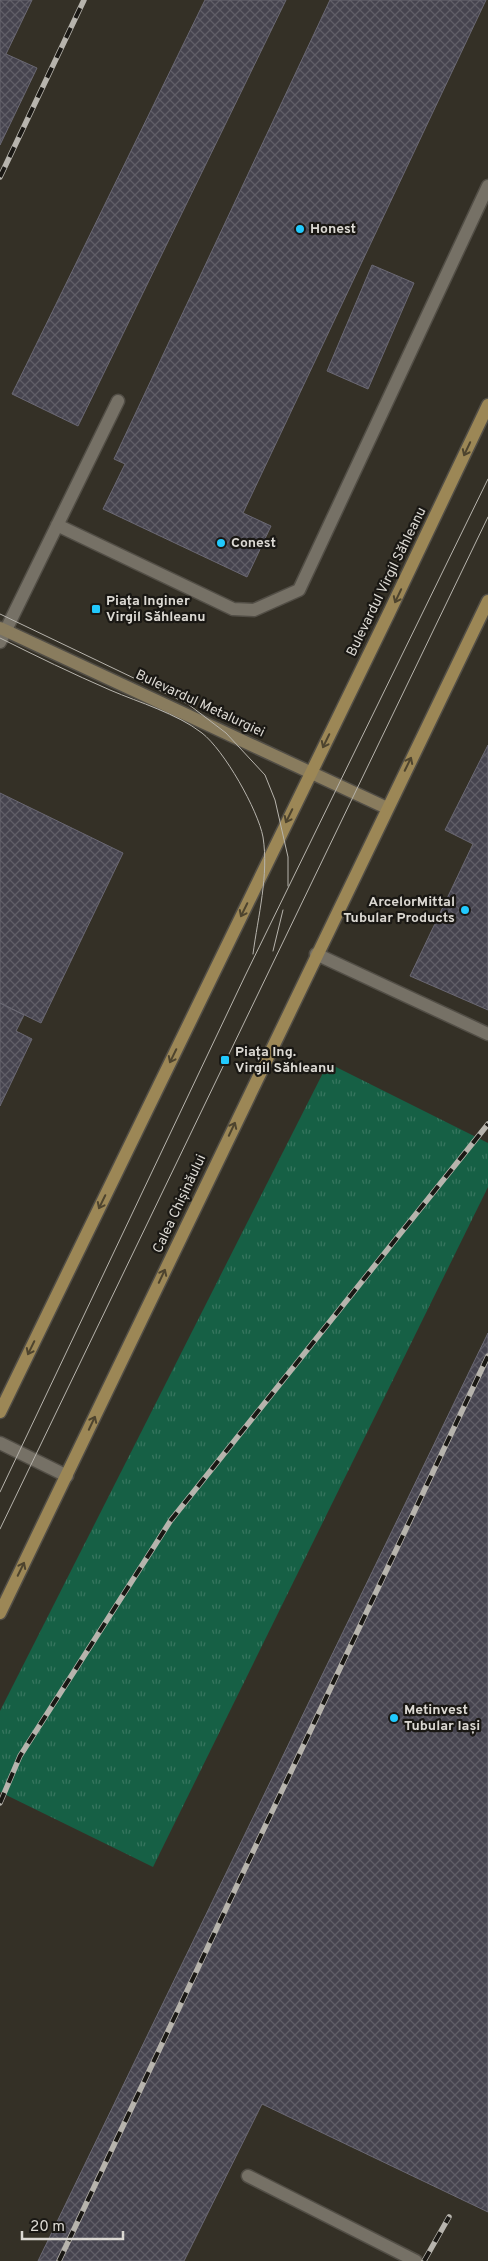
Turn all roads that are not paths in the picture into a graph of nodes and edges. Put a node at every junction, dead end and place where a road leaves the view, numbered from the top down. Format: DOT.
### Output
graph roads {
  1 [pos="488,186"];
  2 [pos="118,401"];
  3 [pos="488,405"];
  4 [pos="57,524"];
  5 [pos="488,601"];
  6 [pos="2,633"];
  7 [pos="311,772"];
  8 [pos="386,808"];
  9 [pos="316,954"];
  10 [pos="488,1034"];
  11 [pos="0,1412"];
  12 [pos="0,1443"];
  13 [pos="67,1476"];
  14 [pos="0,1613"];
  15 [pos="248,2176"];
  16 [pos="416,2261"];
  1 -- 4 [label="lane"];
  2 -- 4 [label="lane"];
  3 -- 7 [label="main road, Bulevardul Virgil Săhleanu, one-way"];
  4 -- 6 [label="lane"];
  8 -- 5 [label="main road, one-way"];
  6 -- 7 [label="main road, Bulevardul Metalurgiei"];
  7 -- 8 [label="main road, Bulevardul Metalurgiei"];
  7 -- 11 [label="main road, one-way"];
  8 -- 9 [label="main road, Calea Chișinăului"];
  9 -- 10 [label="lane"];
  13 -- 9 [label="main road, Calea Chișinăului, one-way"];
  12 -- 13 [label="lane"];
  14 -- 13 [label="main road, Calea Chișinăului, one-way"];
  15 -- 16 [label="lane"];
}
